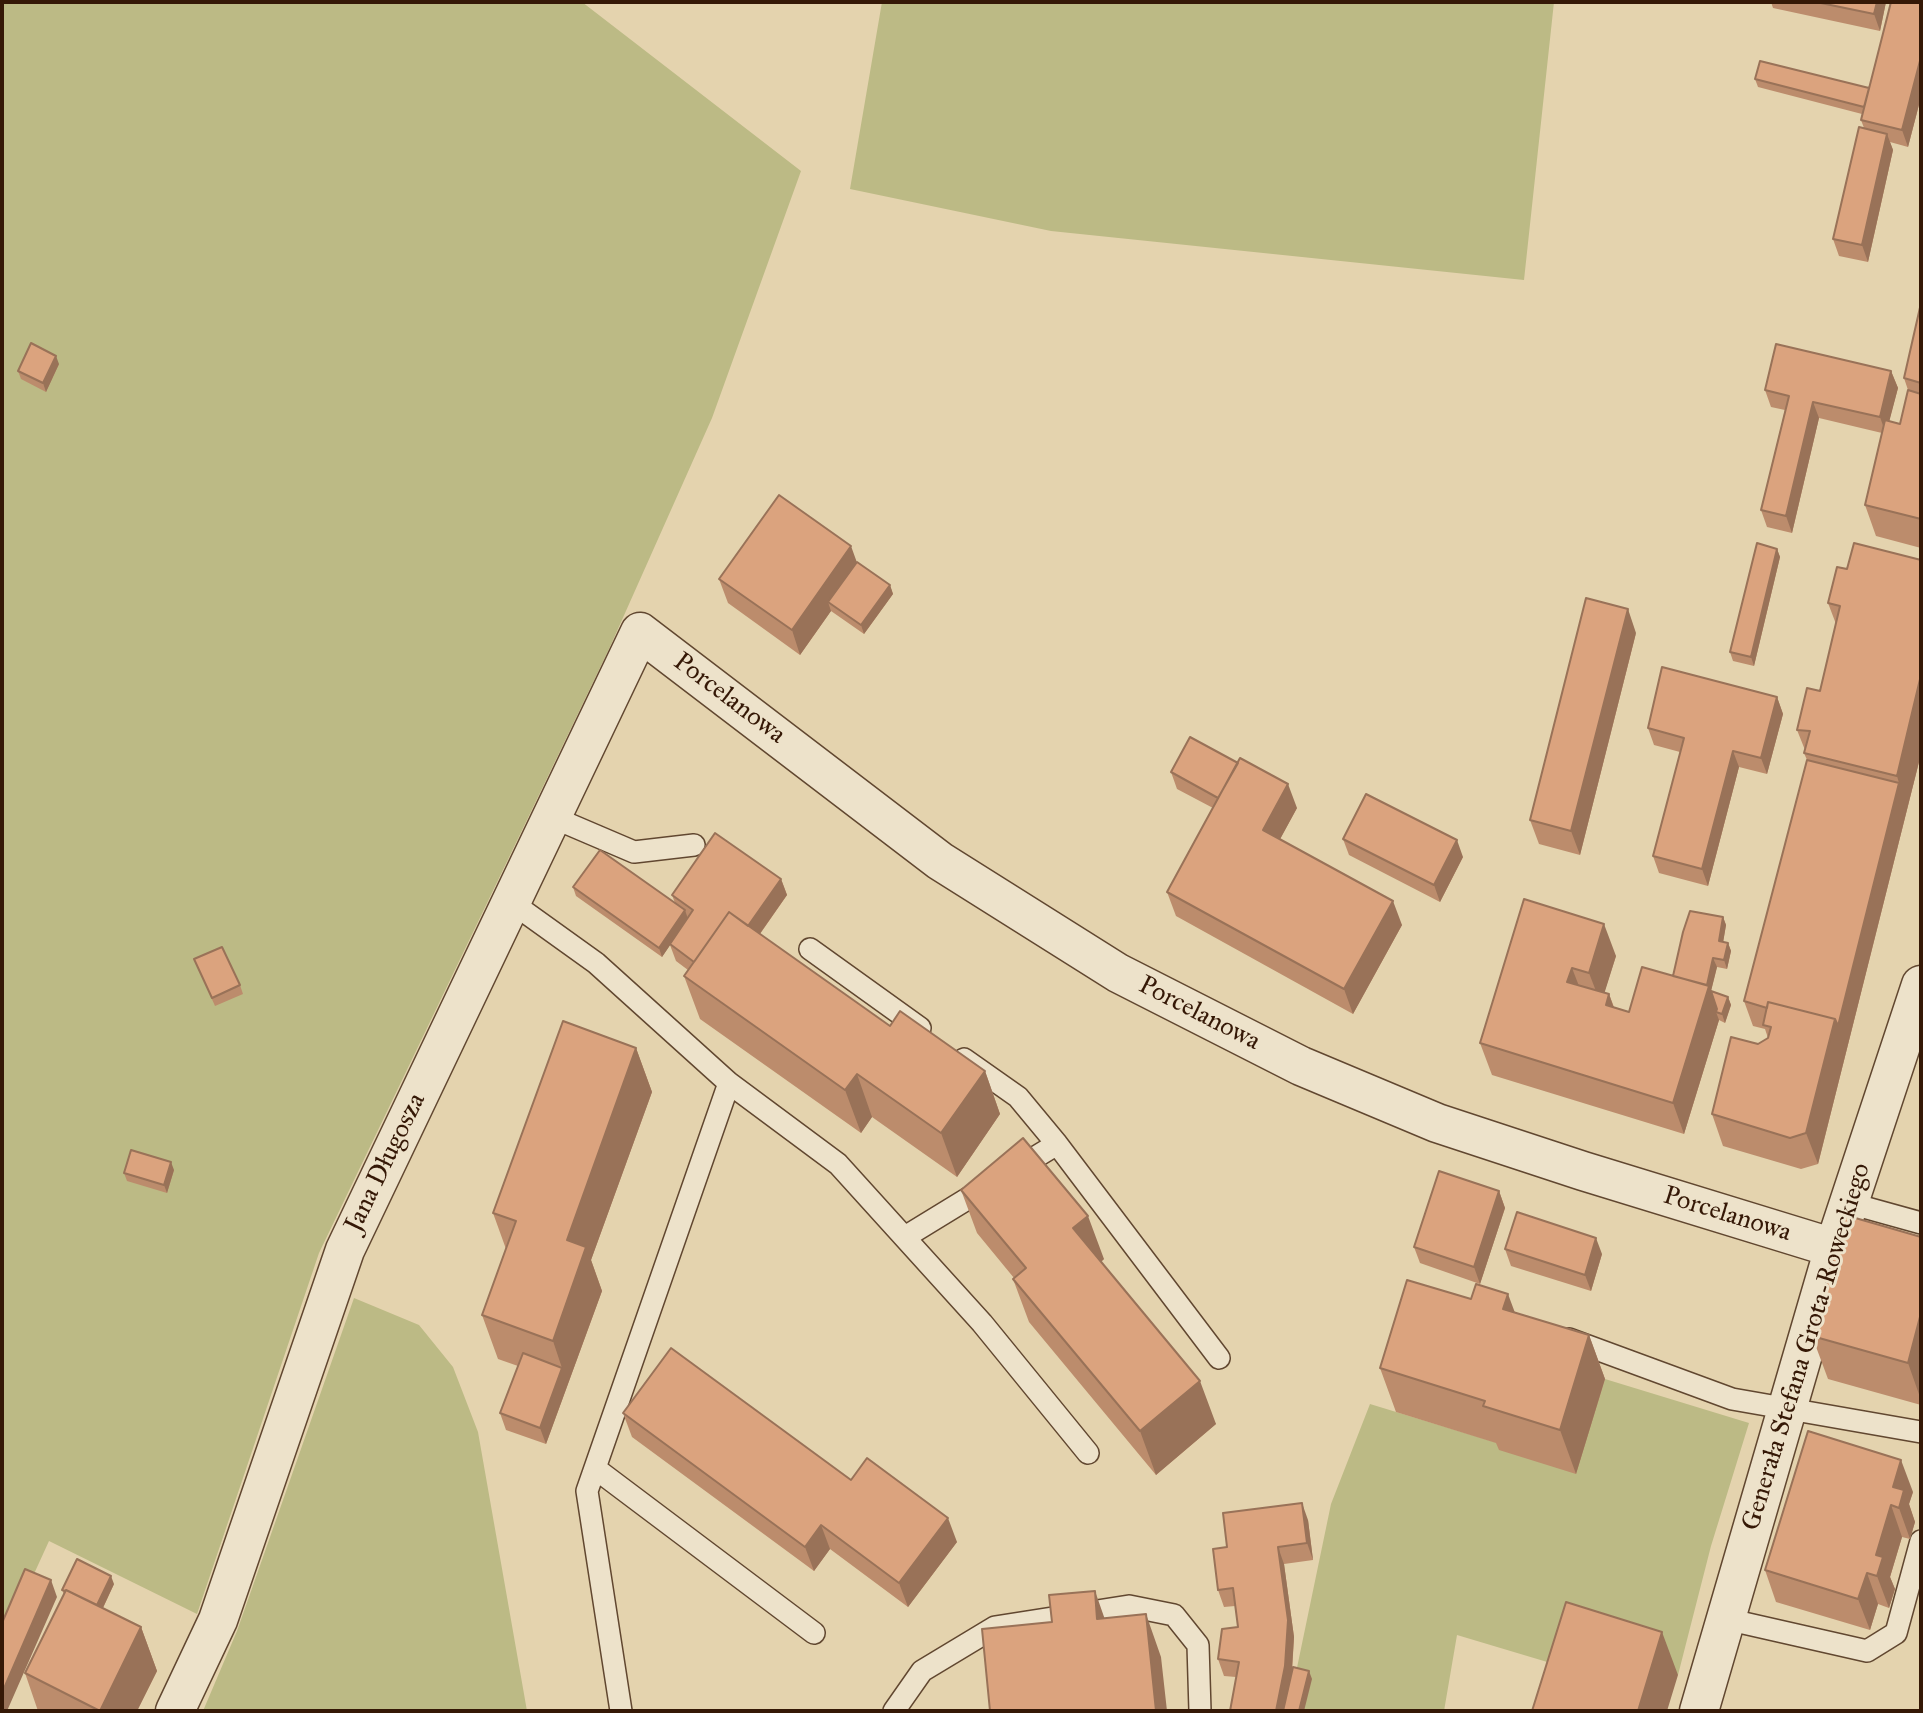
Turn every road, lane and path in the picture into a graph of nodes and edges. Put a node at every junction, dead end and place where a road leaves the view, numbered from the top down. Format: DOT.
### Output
graph roads {
  1 [pos="640,632"];
  2 [pos="552,817"];
  3 [pos="694,845"];
  4 [pos="511,902"];
  5 [pos="810,949"];
  6 [pos="1921,985"];
  7 [pos="729,1083"];
  8 [pos="1057,1144"];
  9 [pos="1849,1202"];
  10 [pos="1921,1223"];
  11 [pos="905,1237"];
  12 [pos="1834,1248"];
  13 [pos="1544,1330"];
  14 [pos="1219,1358"];
  15 [pos="1787,1409"];
  16 [pos="1921,1432"];
  17 [pos="1088,1453"];
  18 [pos="596,1469"];
  19 [pos="1921,1541"];
  20 [pos="1726,1619"];
  21 [pos="814,1633"];
  22 [pos="175,1711"];
  23 [pos="621,1711"];
  24 [pos="894,1711"];
  25 [pos="1200,1711"];
  26 [pos="1699,1711"];
  1 -- 2 [label="street, Jana Długosza"];
  1 -- 12 [label="street, Porcelanowa"];
  2 -- 3 [label="lane"];
  2 -- 4 [label="street, Jana Długosza"];
  4 -- 7 [label="lane"];
  4 -- 22 [label="street, Jana Długosza"];
  5 -- 8 [label="lane"];
  6 -- 9 [label="street, Generała Stefana Grota-Roweckiego"];
  7 -- 11 [label="lane"];
  7 -- 18 [label="lane"];
  8 -- 11 [label="lane"];
  8 -- 14 [label="lane"];
  9 -- 10 [label="lane"];
  9 -- 12 [label="street, Generała Stefana Grota-Roweckiego"];
  11 -- 17 [label="lane"];
  12 -- 15 [label="street, Generała Stefana Grota-Roweckiego"];
  13 -- 15 [label="lane"];
  15 -- 16 [label="lane"];
  15 -- 20 [label="street, Generała Stefana Grota-Roweckiego"];
  18 -- 21 [label="lane"];
  18 -- 23 [label="lane"];
  19 -- 20 [label="lane"];
  20 -- 26 [label="street, Generała Stefana Grota-Roweckiego"];
  24 -- 25 [label="lane"];
}
